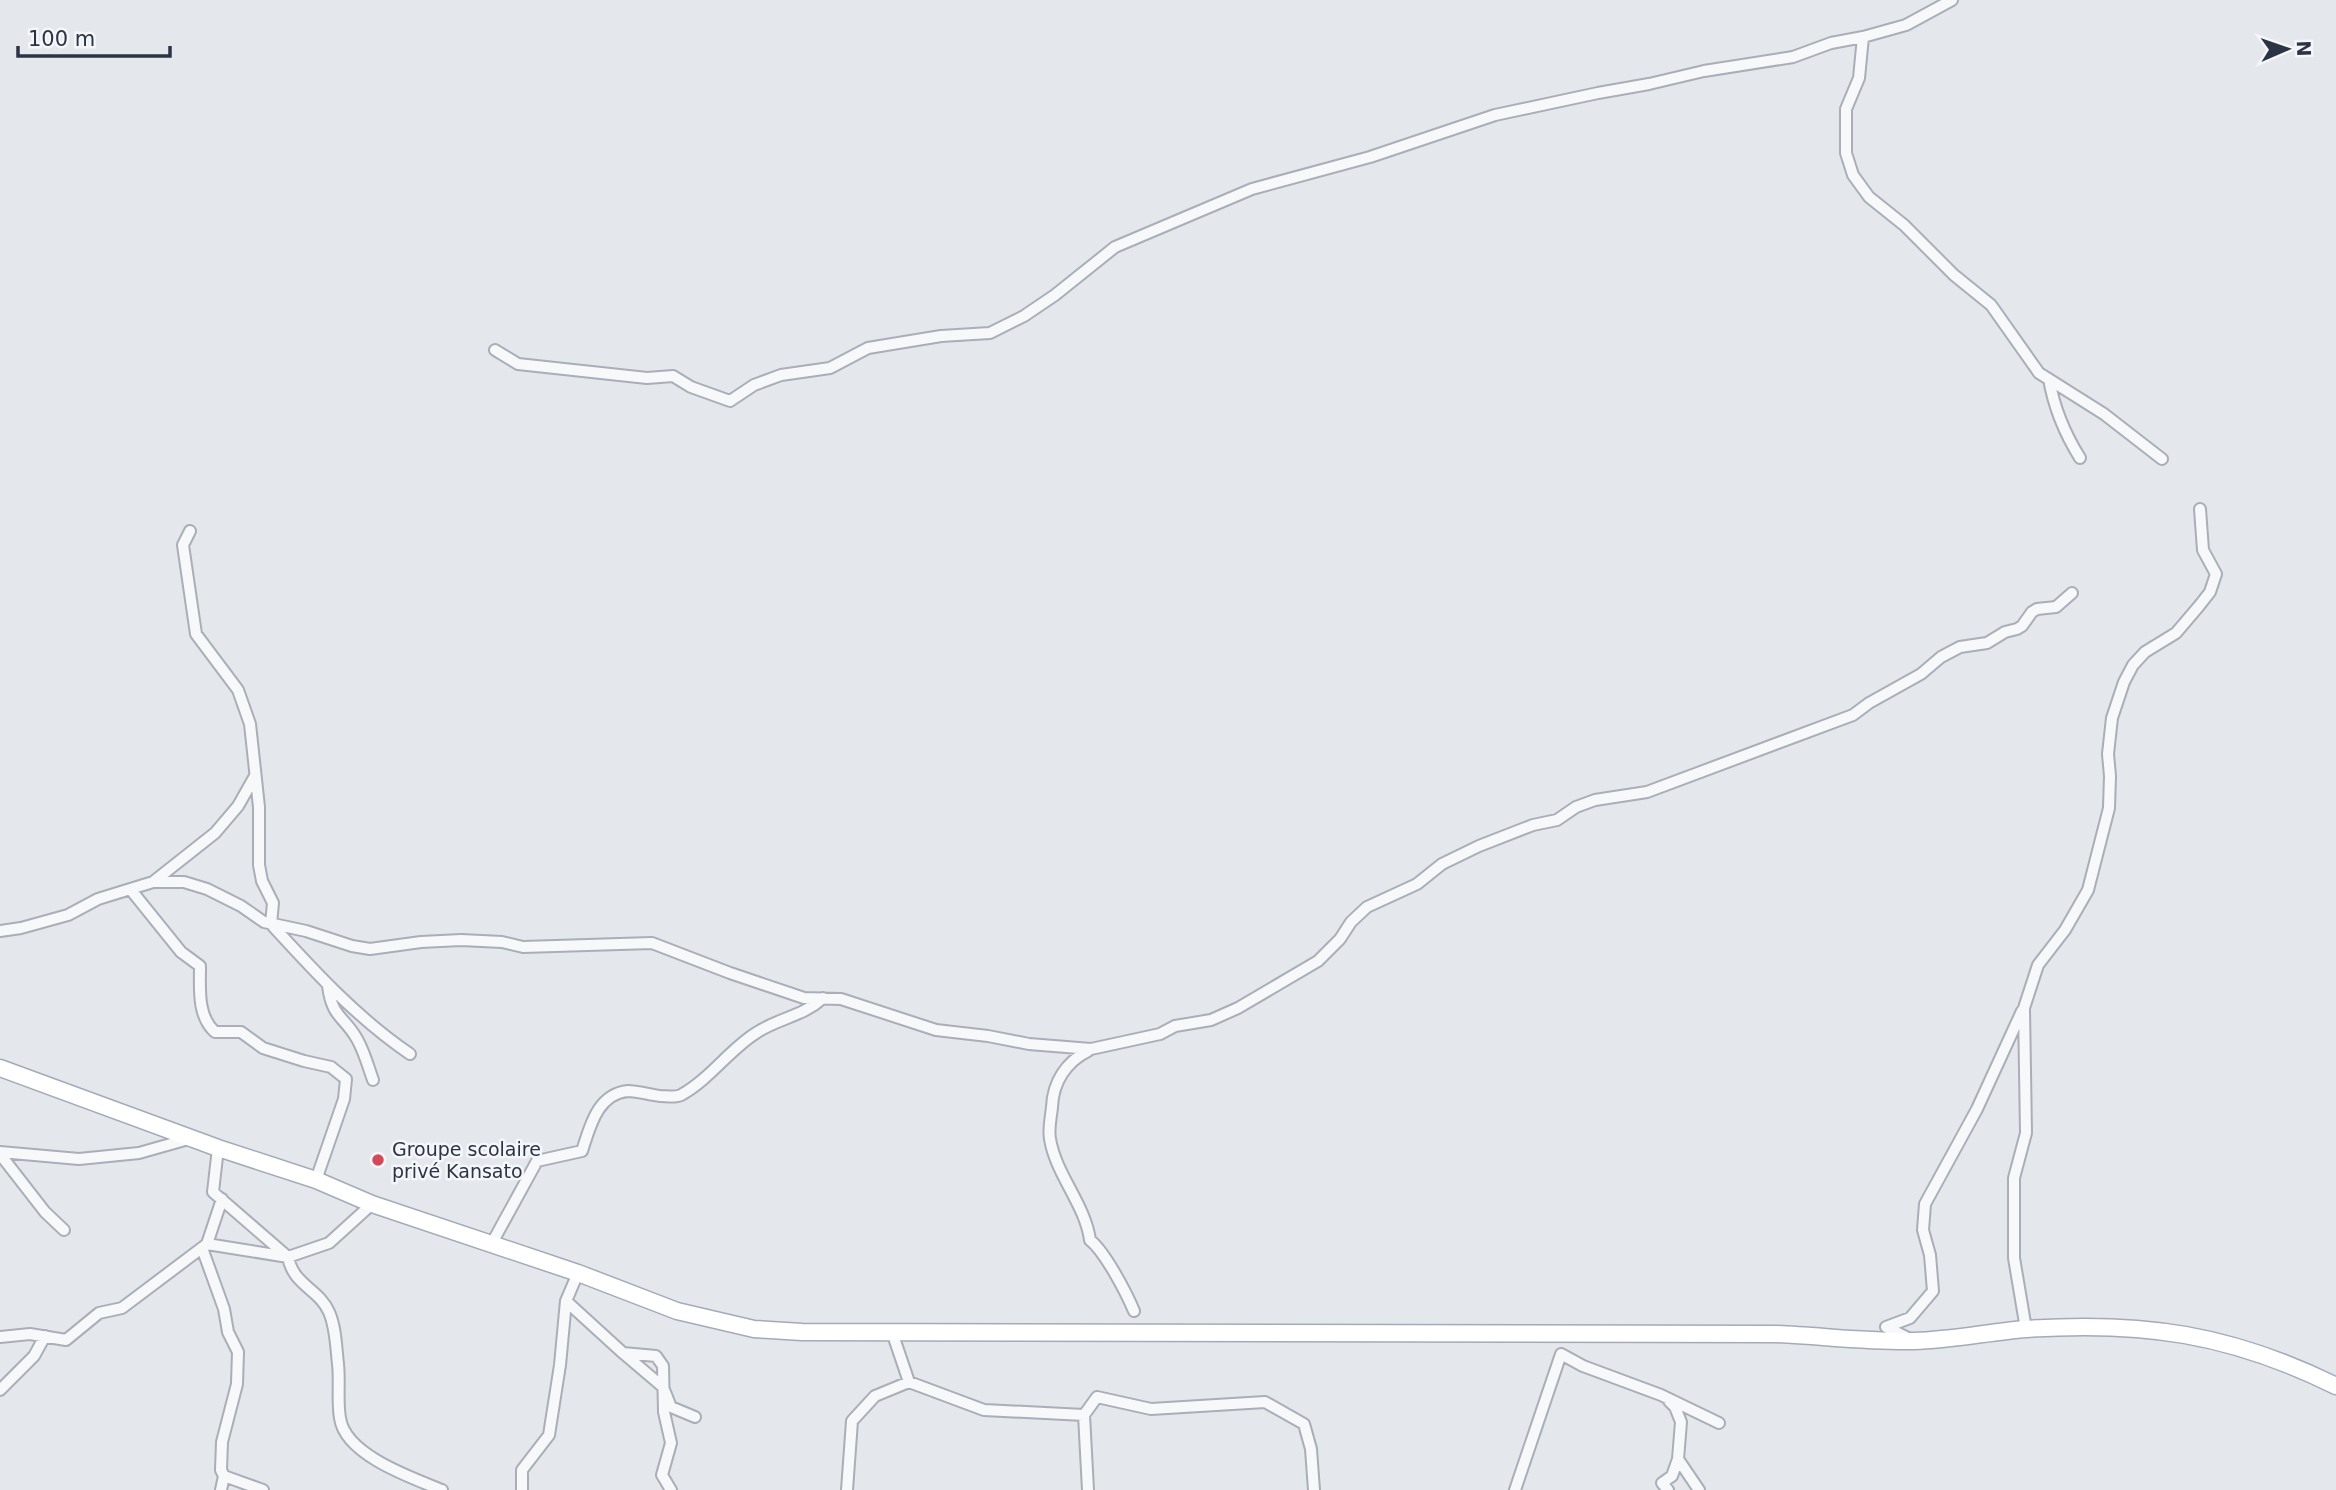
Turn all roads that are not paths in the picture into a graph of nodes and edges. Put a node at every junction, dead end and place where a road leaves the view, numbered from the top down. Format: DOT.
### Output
graph roads {
  1 [pos="1952,0"];
  2 [pos="1863,37"];
  3 [pos="495,350"];
  4 [pos="2049,379"];
  5 [pos="2080,458"];
  6 [pos="2162,459"];
  7 [pos="2200,509"];
  8 [pos="190,531"];
  9 [pos="2072,593"];
  10 [pos="255,776"];
  11 [pos="153,883"];
  12 [pos="131,890"];
  13 [pos="271,924"];
  14 [pos="0,932"];
  15 [pos="328,986"];
  16 [pos="823,998"];
  17 [pos="2024,1008"];
  18 [pos="1091,1049"];
  19 [pos="410,1054"];
  20 [pos="0,1068"];
  21 [pos="373,1080"];
  22 [pos="195,1138"];
  23 [pos="218,1147"];
  24 [pos="0,1153"];
  25 [pos="316,1180"];
  26 [pos="222,1199"];
  27 [pos="372,1204"];
  28 [pos="64,1230"];
  29 [pos="492,1243"];
  30 [pos="204,1246"];
  31 [pos="288,1257"];
  32 [pos="578,1273"];
  33 [pos="566,1301"];
  34 [pos="1135,1311"];
  35 [pos="2026,1329"];
  36 [pos="892,1332"];
  37 [pos="1545,1334"];
  38 [pos="45,1336"];
  39 [pos="0,1338"];
  40 [pos="1914,1341"];
  41 [pos="623,1353"];
  42 [pos="1561,1354"];
  43 [pos="909,1382"];
  44 [pos="2336,1386"];
  45 [pos="663,1387"];
  46 [pos="0,1390"];
  47 [pos="1661,1395"];
  48 [pos="1084,1415"];
  49 [pos="695,1416"];
  50 [pos="1719,1423"];
  51 [pos="1678,1459"];
  52 [pos="224,1476"];
  53 [pos="222,1490"];
  54 [pos="263,1490"];
  55 [pos="442,1490"];
  56 [pos="522,1490"];
  57 [pos="671,1490"];
  58 [pos="847,1490"];
  59 [pos="1088,1490"];
  60 [pos="1314,1490"];
  61 [pos="1515,1490"];
  62 [pos="1668,1490"];
  63 [pos="1699,1490"];
  1 -- 2 [label="street"];
  2 -- 3 [label="street"];
  2 -- 4 [label="street"];
  4 -- 5 [label="street"];
  4 -- 6 [label="street"];
  7 -- 17 [label="street"];
  8 -- 10 [label="street"];
  9 -- 18 [label="street"];
  10 -- 11 [label="street"];
  10 -- 13 [label="street"];
  11 -- 12 [label="street"];
  11 -- 13 [label="street"];
  12 -- 14 [label="street"];
  12 -- 25 [label="street"];
  13 -- 15 [label="street"];
  13 -- 16 [label="street"];
  15 -- 19 [label="street"];
  15 -- 21 [label="street"];
  16 -- 18 [label="street"];
  16 -- 29 [label="street"];
  17 -- 35 [label="street"];
  17 -- 40 [label="street"];
  18 -- 34 [label="street"];
  20 -- 22 [label="main road"];
  22 -- 23 [label="main road"];
  22 -- 24 [label="street"];
  23 -- 25 [label="main road"];
  23 -- 26 [label="street"];
  24 -- 28 [label="street"];
  25 -- 27 [label="main road"];
  26 -- 30 [label="street"];
  26 -- 31 [label="street"];
  27 -- 29 [label="main road"];
  27 -- 31 [label="street"];
  29 -- 32 [label="main road"];
  30 -- 31 [label="street"];
  30 -- 38 [label="street"];
  30 -- 52 [label="street"];
  31 -- 55 [label="street"];
  32 -- 33 [label="street"];
  32 -- 36 [label="main road"];
  33 -- 41 [label="street"];
  33 -- 56 [label="street"];
  35 -- 40 [label="main road"];
  35 -- 44 [label="main road"];
  36 -- 37 [label="main road"];
  36 -- 43 [label="street"];
  37 -- 40 [label="main road"];
  37 -- 42 [label="street"];
  38 -- 39 [label="street"];
  38 -- 46 [label="street"];
  41 -- 45 [label="street"];
  41 -- 45 [label="street"];
  42 -- 47 [label="street"];
  42 -- 61 [label="street"];
  43 -- 48 [label="street"];
  43 -- 58 [label="street"];
  45 -- 49 [label="street"];
  45 -- 57 [label="street"];
  47 -- 50 [label="street"];
  47 -- 51 [label="street"];
  48 -- 59 [label="street"];
  48 -- 60 [label="street"];
  51 -- 62 [label="street"];
  51 -- 63 [label="street"];
  52 -- 53 [label="street"];
  52 -- 54 [label="street"];
}
